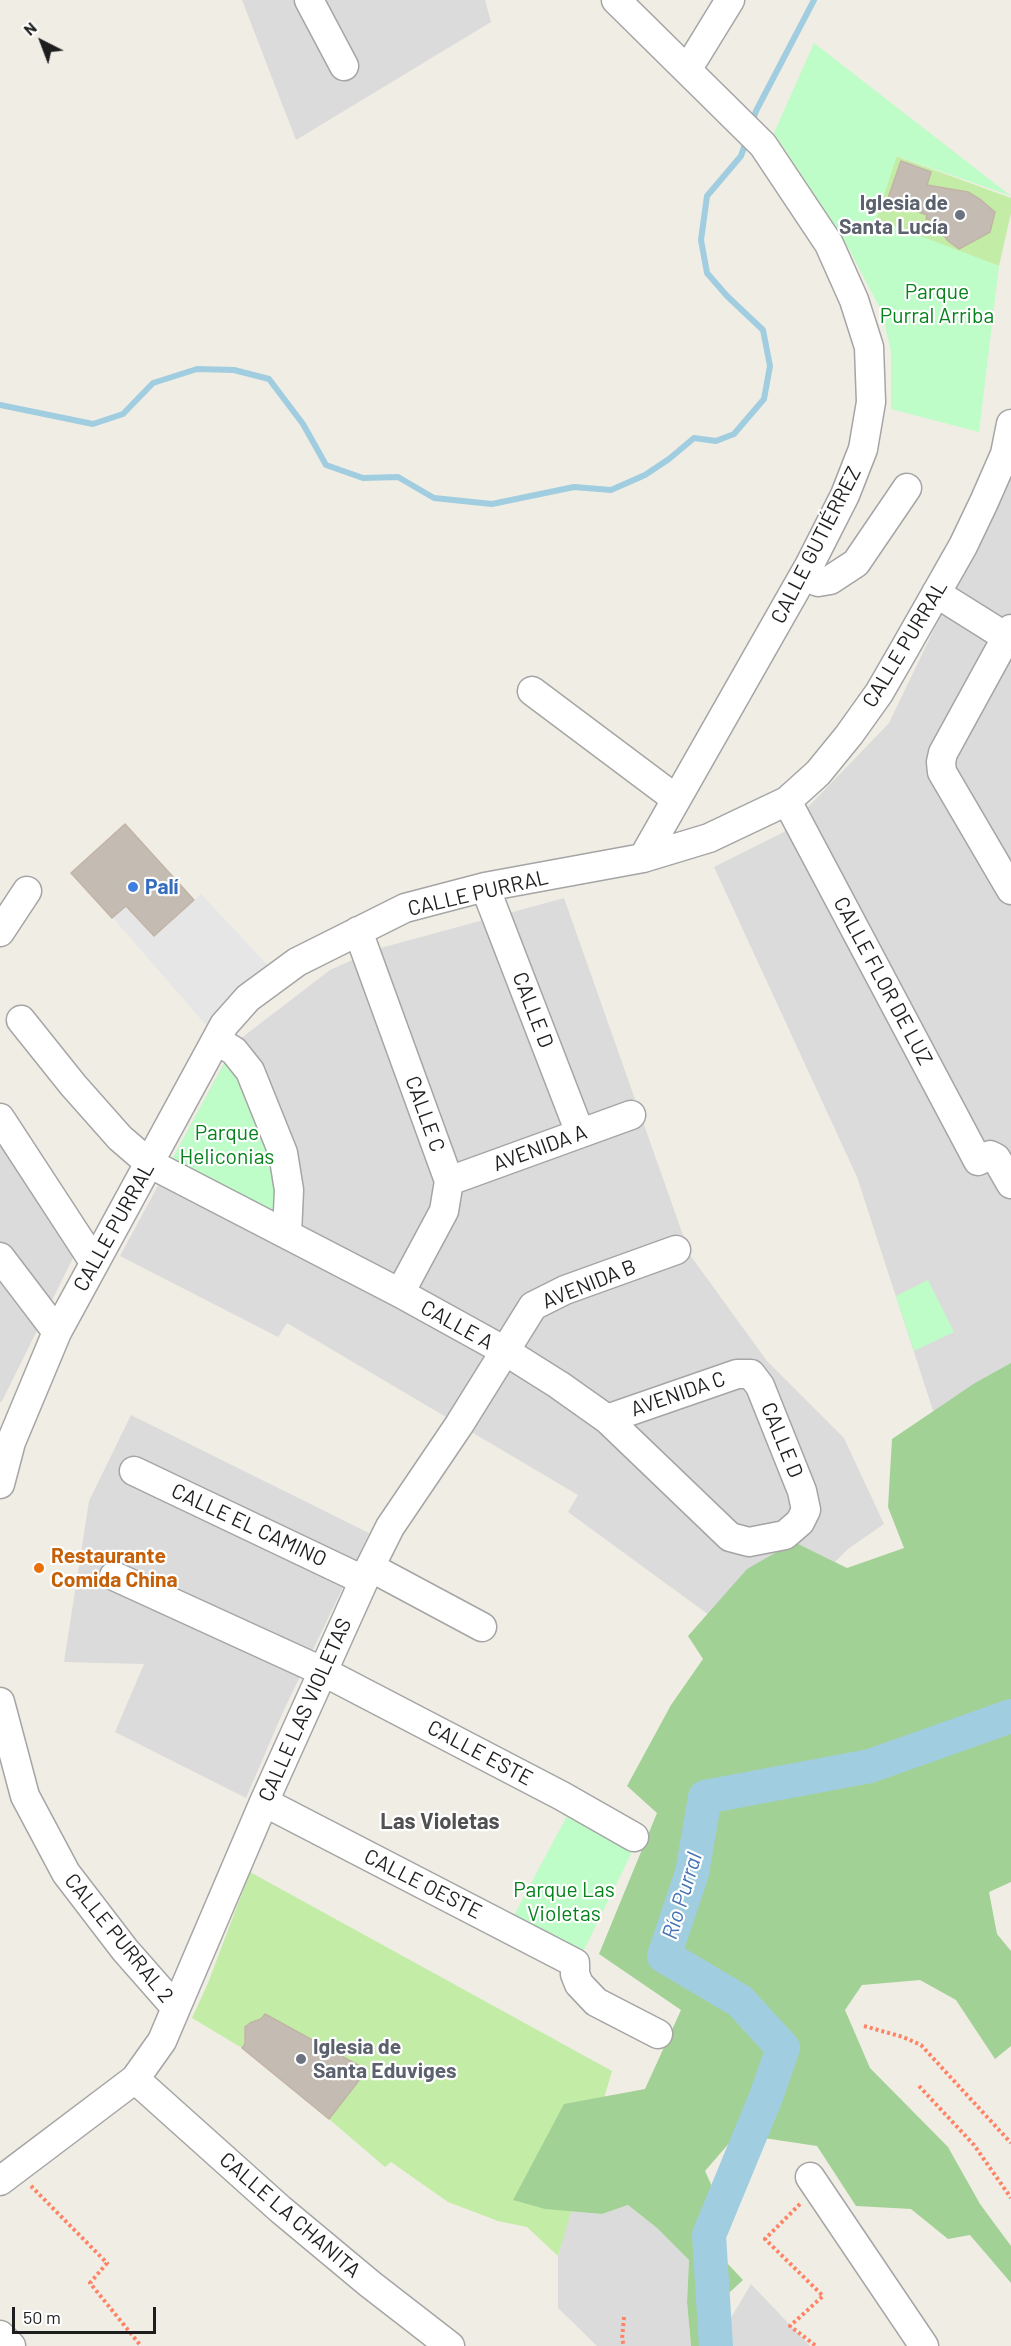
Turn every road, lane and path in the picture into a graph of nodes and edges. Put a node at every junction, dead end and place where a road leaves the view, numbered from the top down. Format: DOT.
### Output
graph roads {
  1 [pos="309,0"];
  2 [pos="615,0"];
  3 [pos="730,0"];
  4 [pos="344,66"];
  5 [pos="687,70"];
  6 [pos="1011,424"];
  7 [pos="907,488"];
  8 [pos="804,575"];
  9 [pos="936,593"];
  10 [pos="1009,633"];
  11 [pos="532,691"];
  12 [pos="676,799"];
  13 [pos="787,801"];
  14 [pos="643,858"];
  15 [pos="1008,874"];
  16 [pos="485,887"];
  17 [pos="27,891"];
  18 [pos="358,931"];
  19 [pos="0,932"];
  20 [pos="21,1020"];
  21 [pos="216,1040"];
  22 [pos="631,1115"];
  23 [pos="0,1118"];
  24 [pos="580,1133"];
  25 [pos="149,1163"];
  26 [pos="449,1181"];
  27 [pos="1011,1184"];
  28 [pos="287,1234"];
  29 [pos="676,1250"];
  30 [pos="0,1257"];
  31 [pos="94,1262"];
  32 [pos="400,1293"];
  33 [pos="57,1332"];
  34 [pos="504,1351"];
  35 [pos="751,1374"];
  36 [pos="607,1419"];
  37 [pos="459,1425"];
  38 [pos="134,1471"];
  39 [pos="0,1484"];
  40 [pos="730,1537"];
  41 [pos="367,1573"];
  42 [pos="114,1576"];
  43 [pos="482,1627"];
  44 [pos="324,1672"];
  45 [pos="0,1702"];
  46 [pos="264,1802"];
  47 [pos="634,1837"];
  48 [pos="176,2008"];
  49 [pos="864,2026"];
  50 [pos="658,2034"];
  51 [pos="135,2079"];
  52 [pos="919,2086"];
  53 [pos="1011,2143"];
  54 [pos="8,2176"];
  55 [pos="813,2181"];
  56 [pos="1011,2198"];
  57 [pos="624,2317"];
  58 [pos="0,2335"];
  59 [pos="11,2346"];
  60 [pos="141,2346"];
  61 [pos="450,2346"];
  62 [pos="624,2346"];
  63 [pos="816,2346"];
  64 [pos="924,2346"];
  1 -- 4 [label="street"];
  2 -- 5 [label="street, CALLE GUTIÉRREZ"];
  3 -- 5 [label="street"];
  5 -- 8 [label="street, CALLE GUTIÉRREZ"];
  6 -- 9 [label="street, CALLE PURRAL"];
  7 -- 8 [label="street"];
  8 -- 12 [label="street, CALLE GUTIÉRREZ"];
  9 -- 10 [label="street"];
  9 -- 13 [label="street, CALLE PURRAL"];
  10 -- 15 [label="street"];
  11 -- 12 [label="street"];
  12 -- 14 [label="street, CALLE GUTIÉRREZ"];
  13 -- 14 [label="street, CALLE PURRAL"];
  13 -- 27 [label="street, CALLE FLOR DE LUZ"];
  14 -- 16 [label="street, CALLE PURRAL"];
  16 -- 18 [label="street, CALLE PURRAL"];
  16 -- 24 [label="street, CALLE D"];
  17 -- 19 [label="street"];
  18 -- 21 [label="street, CALLE PURRAL"];
  18 -- 26 [label="street, CALLE C"];
  20 -- 25 [label="street, CALLE A"];
  21 -- 25 [label="street, CALLE PURRAL"];
  21 -- 28 [label="street"];
  22 -- 24 [label="street, AVENIDA A"];
  23 -- 31 [label="street"];
  24 -- 26 [label="street, AVENIDA A"];
  25 -- 28 [label="street, CALLE A"];
  25 -- 31 [label="street, CALLE PURRAL"];
  26 -- 32 [label="street, CALLE C"];
  28 -- 32 [label="street, CALLE A"];
  29 -- 34 [label="street, AVENIDA B"];
  30 -- 33 [label="street"];
  31 -- 33 [label="street, CALLE PURRAL"];
  32 -- 34 [label="street, CALLE A"];
  33 -- 39 [label="street, CALLE PURRAL"];
  34 -- 36 [label="street, CALLE A"];
  34 -- 37 [label="street, AVENIDA B"];
  35 -- 36 [label="street, AVENIDA C"];
  35 -- 40 [label="street, CALLE D"];
  36 -- 40 [label="street, CALLE A"];
  37 -- 41 [label="street, CALLE LAS VIOLETAS"];
  38 -- 41 [label="street, CALLE EL CAMINO"];
  41 -- 43 [label="street, CALLE EL CAMINO"];
  41 -- 44 [label="street, CALLE LAS VIOLETAS"];
  42 -- 44 [label="street, CALLE ESTE"];
  44 -- 46 [label="street, CALLE LAS VIOLETAS"];
  44 -- 47 [label="street, CALLE ESTE"];
  45 -- 48 [label="street, CALLE PURRAL 2"];
  46 -- 48 [label="street, CALLE LAS VIOLETAS"];
  46 -- 50 [label="street, CALLE OESTE"];
  48 -- 51 [label="street, CALLE PURRAL 2"];
  49 -- 53 [label="path"];
  51 -- 54 [label="street, CALLE PURRAL 2"];
  51 -- 61 [label="street, CALLE LA CHANITA"];
  52 -- 56 [label="path"];
  54 -- 60 [label="path"];
  55 -- 63 [label="path"];
  55 -- 64 [label="street"];
  57 -- 62 [label="path"];
  58 -- 59 [label="street"];
}
